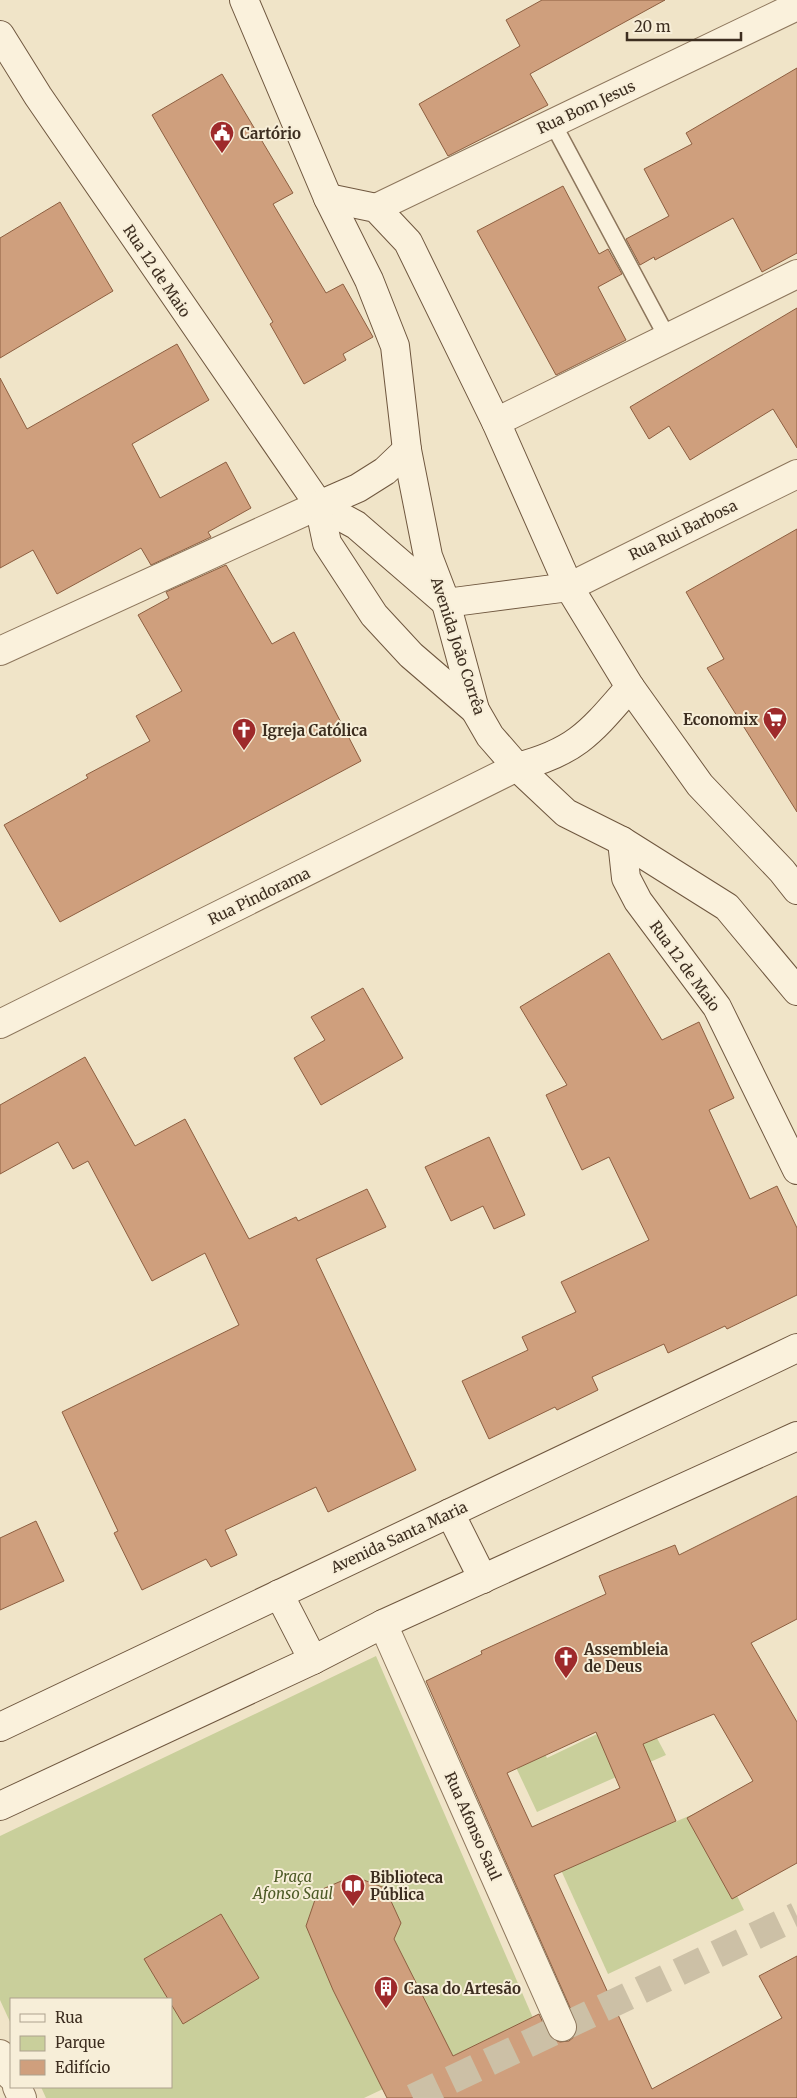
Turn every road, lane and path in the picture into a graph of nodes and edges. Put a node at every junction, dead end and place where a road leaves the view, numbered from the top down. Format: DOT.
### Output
graph roads {
  1 [pos="244,0"];
  2 [pos="797,6"];
  3 [pos="0,35"];
  4 [pos="552,122"];
  5 [pos="328,198"];
  6 [pos="376,208"];
  7 [pos="797,274"];
  8 [pos="667,337"];
  9 [pos="496,422"];
  10 [pos="406,450"];
  11 [pos="797,474"];
  12 [pos="319,505"];
  13 [pos="569,587"];
  14 [pos="446,603"];
  15 [pos="0,650"];
  16 [pos="630,687"];
  17 [pos="475,710"];
  18 [pos="517,767"];
  19 [pos="622,841"];
  20 [pos="797,890"];
  21 [pos="797,991"];
  22 [pos="0,1024"];
  23 [pos="797,1170"];
  24 [pos="797,1348"];
  25 [pos="797,1436"];
  26 [pos="450,1513"];
  27 [pos="483,1579"];
  28 [pos="279,1594"];
  29 [pos="383,1624"];
  30 [pos="313,1660"];
  31 [pos="0,1727"];
  32 [pos="0,1806"];
  33 [pos="562,2027"];
  34 [pos="0,2054"];
  35 [pos="10,2074"];
  1 -- 5 [label="main road, Avenida João Corrêa"];
  2 -- 4 [label="main road, Rua Bom Jesus"];
  3 -- 12 [label="main road, Rua 12 de Maio"];
  4 -- 6 [label="main road, Rua Bom Jesus"];
  4 -- 8 [label="lane"];
  5 -- 6 [label="main road"];
  5 -- 10 [label="main road, Avenida João Corrêa"];
  6 -- 9 [label="main road"];
  7 -- 8 [label="main road"];
  8 -- 9 [label="main road"];
  9 -- 13 [label="main road"];
  10 -- 12 [label="main road"];
  10 -- 14 [label="main road, Avenida João Corrêa"];
  11 -- 13 [label="main road, Rua Rui Barbosa"];
  12 -- 14 [label="main road, Rua 12 de Maio"];
  12 -- 15 [label="main road"];
  12 -- 17 [label="main road, Rua 12 de Maio"];
  13 -- 14 [label="main road, Rua Rui Barbosa"];
  13 -- 16 [label="main road"];
  14 -- 17 [label="main road, Avenida João Corrêa"];
  16 -- 18 [label="main road, Rua Pindorama"];
  16 -- 20 [label="main road"];
  17 -- 18 [label="main road, Avenida João Corrêa"];
  18 -- 19 [label="main road, Avenida João Corrêa"];
  18 -- 22 [label="main road, Rua Pindorama"];
  19 -- 21 [label="main road, Avenida João Corrêa"];
  19 -- 23 [label="main road, Rua 12 de Maio"];
  24 -- 26 [label="main road, Avenida Santa Maria"];
  25 -- 27 [label="main road"];
  26 -- 27 [label="main road"];
  26 -- 28 [label="main road, Avenida Santa Maria"];
  27 -- 29 [label="main road"];
  28 -- 30 [label="main road"];
  28 -- 31 [label="main road, Avenida Santa Maria"];
  29 -- 30 [label="main road"];
  29 -- 33 [label="main road, Rua Afonso Saul"];
  30 -- 32 [label="main road"];
  34 -- 35 [label="main road"];
}
